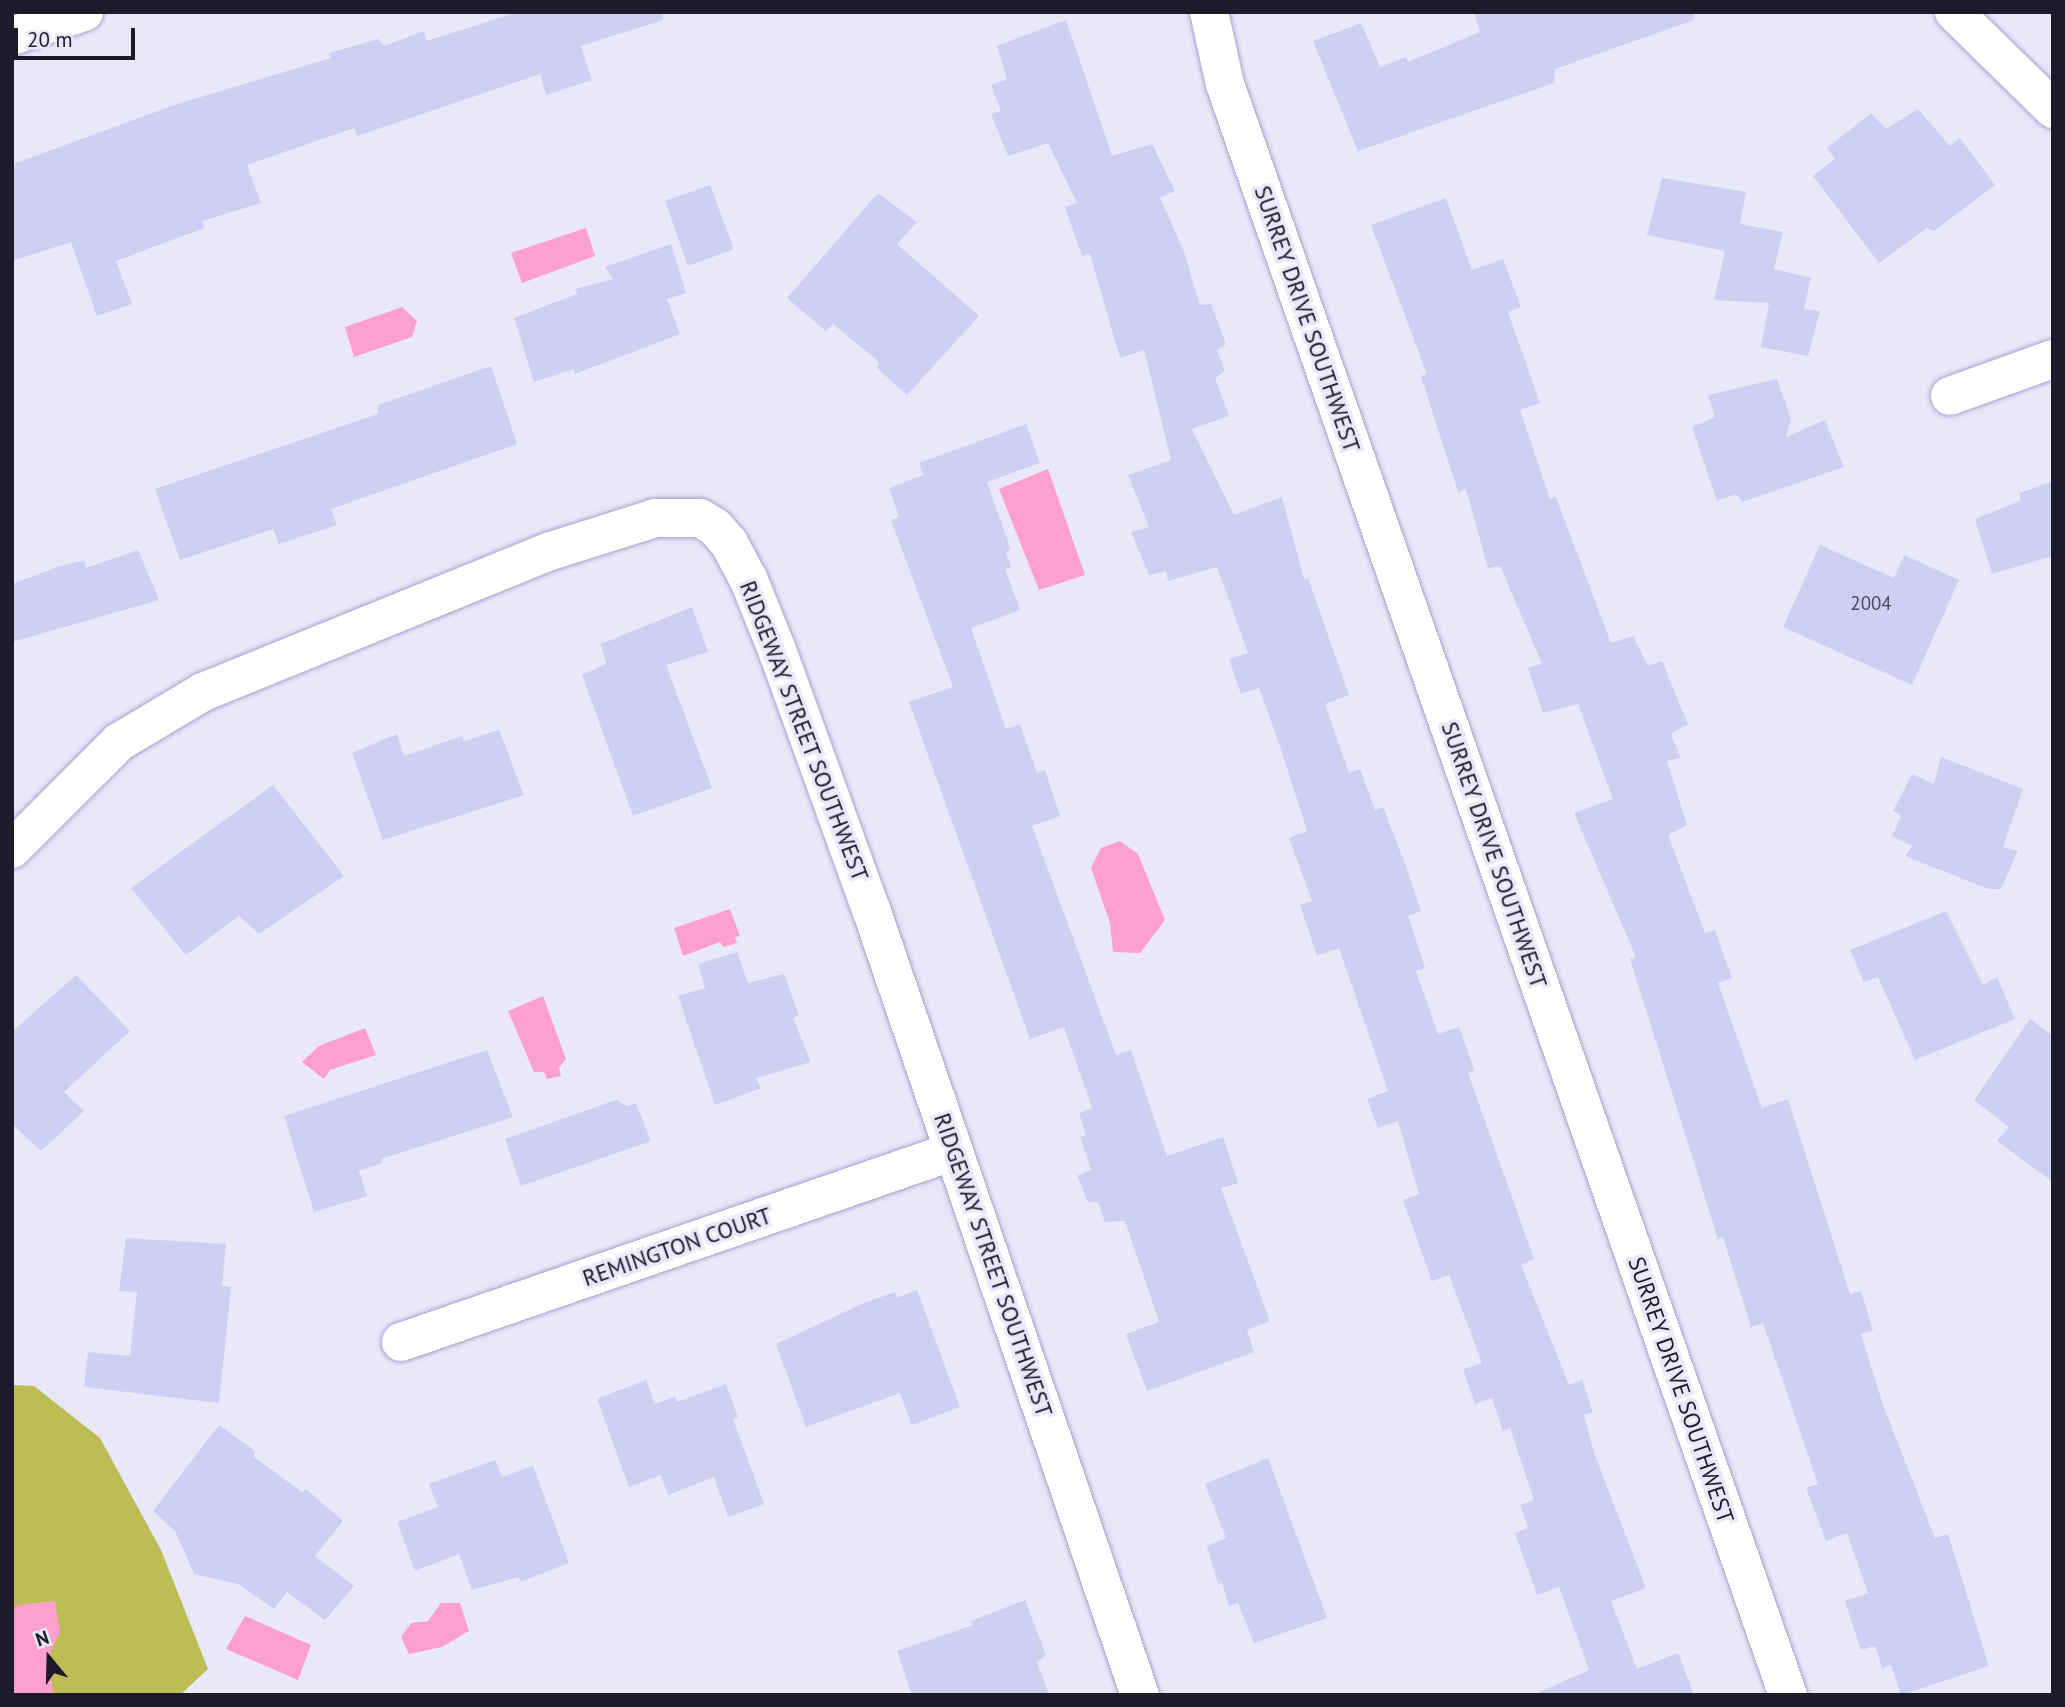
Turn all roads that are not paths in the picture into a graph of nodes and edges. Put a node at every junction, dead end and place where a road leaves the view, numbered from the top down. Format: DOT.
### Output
graph roads {
  1 [pos="84,12"];
  2 [pos="1209,12"];
  3 [pos="1954,12"];
  4 [pos="12,36"];
  5 [pos="2053,109"];
  6 [pos="2053,359"];
  7 [pos="1950,396"];
  8 [pos="12,849"];
  9 [pos="954,1151"];
  10 [pos="401,1342"];
  11 [pos="1140,1695"];
  12 [pos="1788,1695"];
  1 -- 4 [label="street"];
  2 -- 12 [label="street, SURREY DRIVE SOUTHWEST"];
  3 -- 5 [label="street"];
  6 -- 7 [label="street"];
  8 -- 9 [label="street, RIDGEWAY STREET SOUTHWEST"];
  9 -- 10 [label="street, REMINGTON COURT"];
  9 -- 11 [label="street, RIDGEWAY STREET SOUTHWEST"];
}
